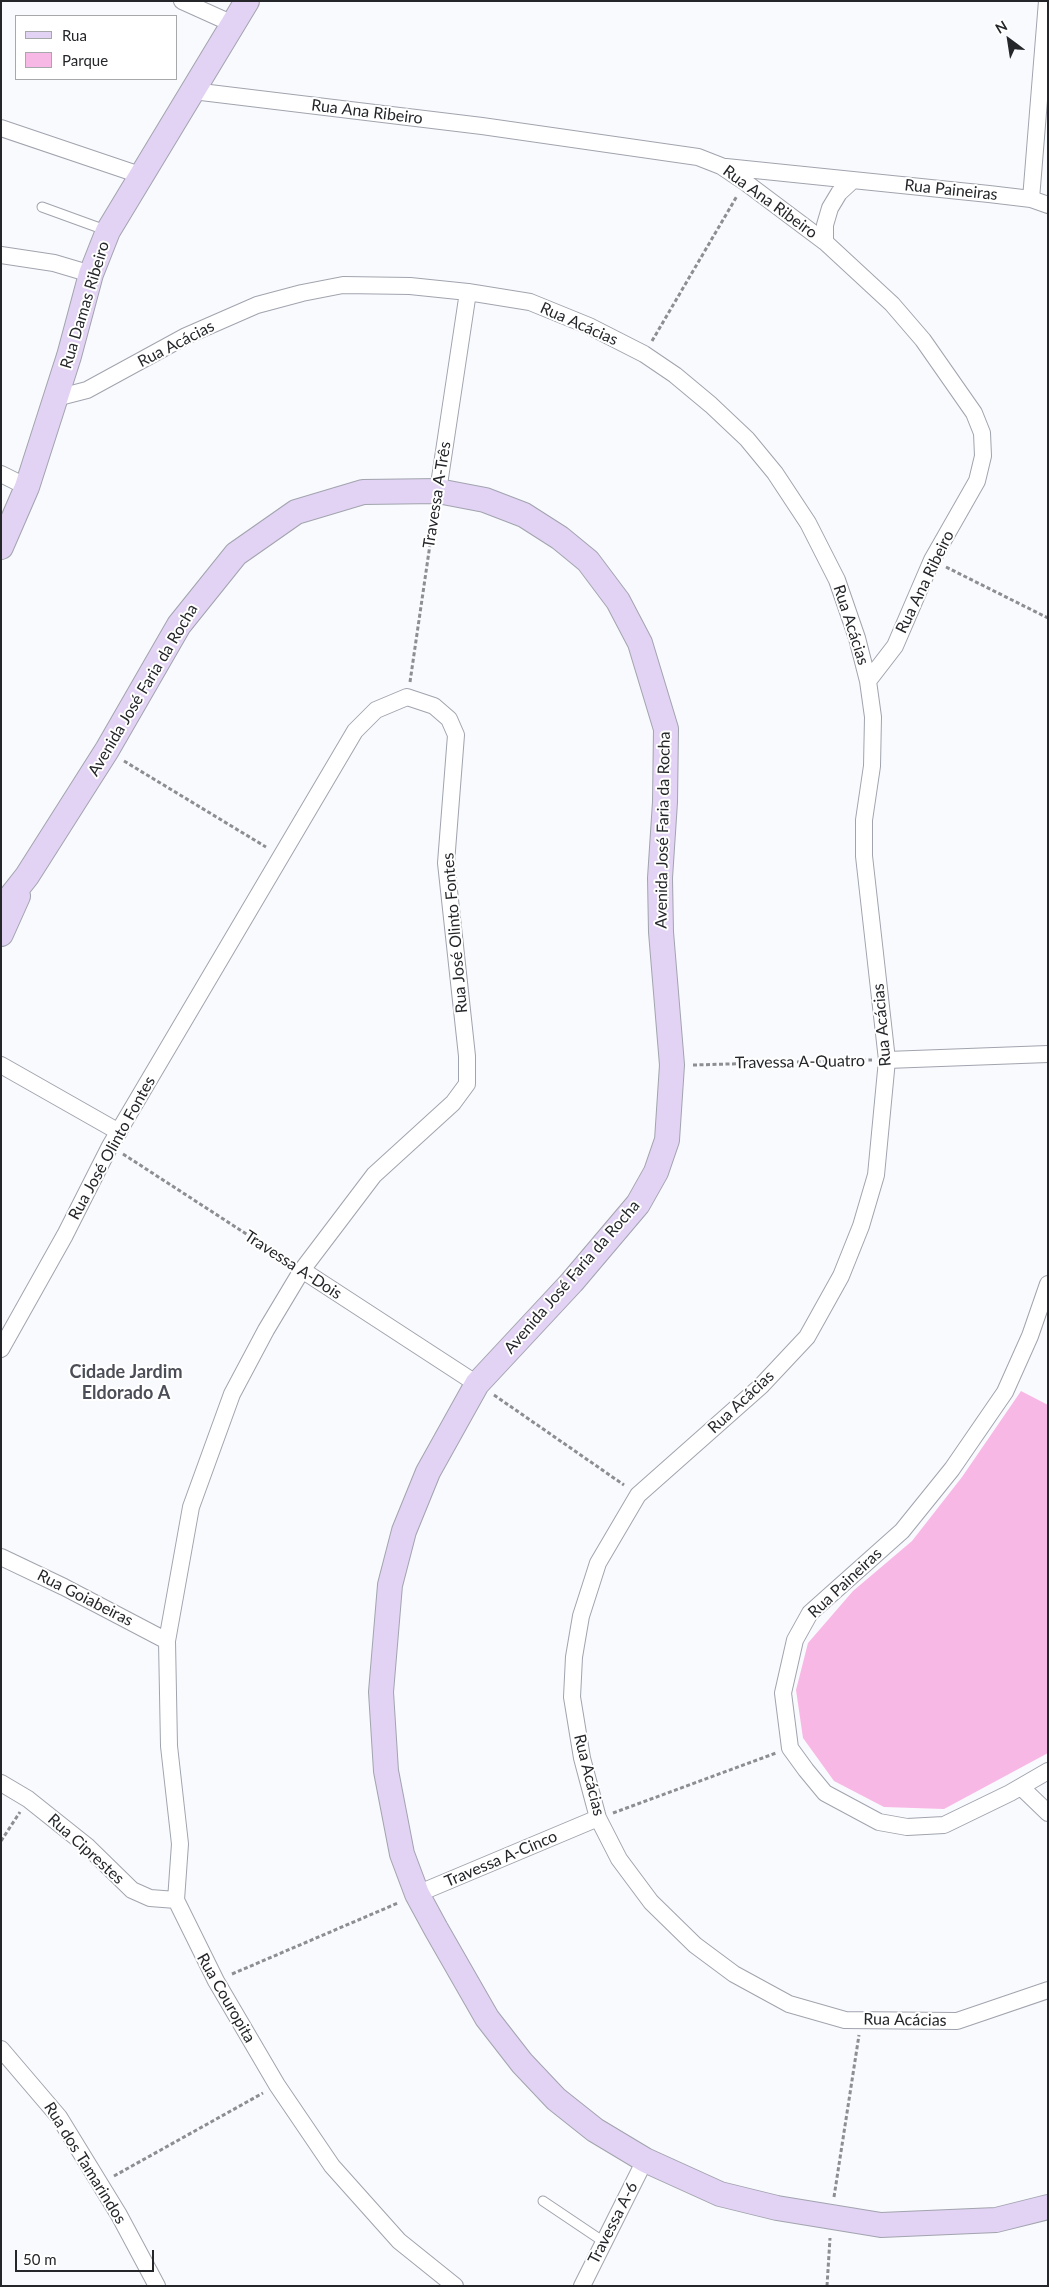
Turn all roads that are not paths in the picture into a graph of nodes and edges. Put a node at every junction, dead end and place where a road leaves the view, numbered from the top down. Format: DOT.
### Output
graph roads {
  1 [pos="182,1"];
  2 [pos="247,1"];
  3 [pos="1046,1"];
  4 [pos="233,24"];
  5 [pos="193,91"];
  6 [pos="1,128"];
  7 [pos="721,166"];
  8 [pos="140,175"];
  9 [pos="852,181"];
  10 [pos="1031,199"];
  11 [pos="1048,205"];
  12 [pos="42,207"];
  13 [pos="108,231"];
  14 [pos="825,242"];
  15 [pos="1,255"];
  16 [pos="91,274"];
  17 [pos="468,292"];
  18 [pos="56,398"];
  19 [pos="1,474"];
  20 [pos="27,487"];
  21 [pos="438,490"];
  22 [pos="1,547"];
  23 [pos="868,681"];
  24 [pos="27,876"];
  25 [pos="1,909"];
  26 [pos="1,934"];
  27 [pos="1048,1054"];
  28 [pos="887,1060"];
  29 [pos="1,1065"];
  30 [pos="119,1132"];
  31 [pos="302,1270"];
  32 [pos="1048,1284"];
  33 [pos="1,1349"];
  34 [pos="477,1384"];
  35 [pos="1,1557"];
  36 [pos="167,1640"];
  37 [pos="1048,1771"];
  38 [pos="1,1783"];
  39 [pos="1021,1787"];
  40 [pos="1048,1813"];
  41 [pos="598,1818"];
  42 [pos="417,1894"];
  43 [pos="176,1900"];
  44 [pos="1048,1990"];
  45 [pos="1,2049"];
  46 [pos="644,2160"];
  47 [pos="543,2202"];
  48 [pos="1048,2207"];
  49 [pos="604,2242"];
  50 [pos="156,2286"];
  51 [pos="455,2286"];
  52 [pos="582,2286"];
  1 -- 4 [label="street"];
  2 -- 4 [label="street, Rua Damas Ribeiro"];
  3 -- 10 [label="street"];
  4 -- 5 [label="street, Rua Damas Ribeiro"];
  5 -- 7 [label="street, Rua Ana Ribeiro"];
  5 -- 8 [label="street, Rua Damas Ribeiro"];
  6 -- 8 [label="street"];
  7 -- 9 [label="street, Rua Paineiras"];
  7 -- 14 [label="street, Rua Ana Ribeiro"];
  8 -- 13 [label="street, Rua Damas Ribeiro"];
  9 -- 10 [label="street, Rua Paineiras"];
  9 -- 14 [label="street"];
  10 -- 11 [label="street, Rua Paineiras"];
  12 -- 13 [label="lane"];
  13 -- 16 [label="street, Rua Damas Ribeiro"];
  14 -- 23 [label="street, Rua Ana Ribeiro"];
  15 -- 16 [label="street"];
  16 -- 18 [label="street, Rua Damas Ribeiro"];
  17 -- 18 [label="street, Rua Acácias"];
  17 -- 21 [label="street, Travessa A-Três"];
  17 -- 23 [label="street, Rua Acácias"];
  18 -- 20 [label="street, Rua Damas Ribeiro"];
  19 -- 20 [label="street"];
  20 -- 22 [label="street, Rua Damas Ribeiro"];
  21 -- 24 [label="street, Avenida José Faria da Rocha"];
  21 -- 34 [label="street, Avenida José Faria da Rocha"];
  23 -- 28 [label="street, Rua Acácias"];
  24 -- 25 [label="street, Avenida José Faria da Rocha"];
  24 -- 26 [label="street, Avenida José Faria da Rocha"];
  27 -- 28 [label="street, Travessa A-Quatro"];
  28 -- 41 [label="street, Rua Acácias"];
  29 -- 30 [label="street"];
  30 -- 31 [label="street, Rua José Olinto Fontes"];
  30 -- 33 [label="street, Rua José Olinto Fontes"];
  31 -- 34 [label="street, Travessa A-Dois"];
  31 -- 36 [label="street, Rua José Olinto Fontes"];
  32 -- 39 [label="street, Rua Paineiras"];
  34 -- 42 [label="street, Avenida José Faria da Rocha"];
  35 -- 36 [label="street, Rua Goiabeiras"];
  36 -- 43 [label="street"];
  37 -- 39 [label="street"];
  38 -- 43 [label="street, Rua Ciprestes"];
  39 -- 40 [label="street"];
  41 -- 42 [label="street, Travessa A-Cinco"];
  41 -- 44 [label="street, Rua Acácias"];
  42 -- 46 [label="street, Avenida José Faria da Rocha"];
  43 -- 51 [label="street, Rua Couropita"];
  45 -- 50 [label="street, Rua dos Tamarindos"];
  46 -- 48 [label="street, Avenida José Faria da Rocha"];
  46 -- 49 [label="street, Travessa A-6"];
  47 -- 49 [label="lane"];
  49 -- 52 [label="street, Travessa A-6"];
}
